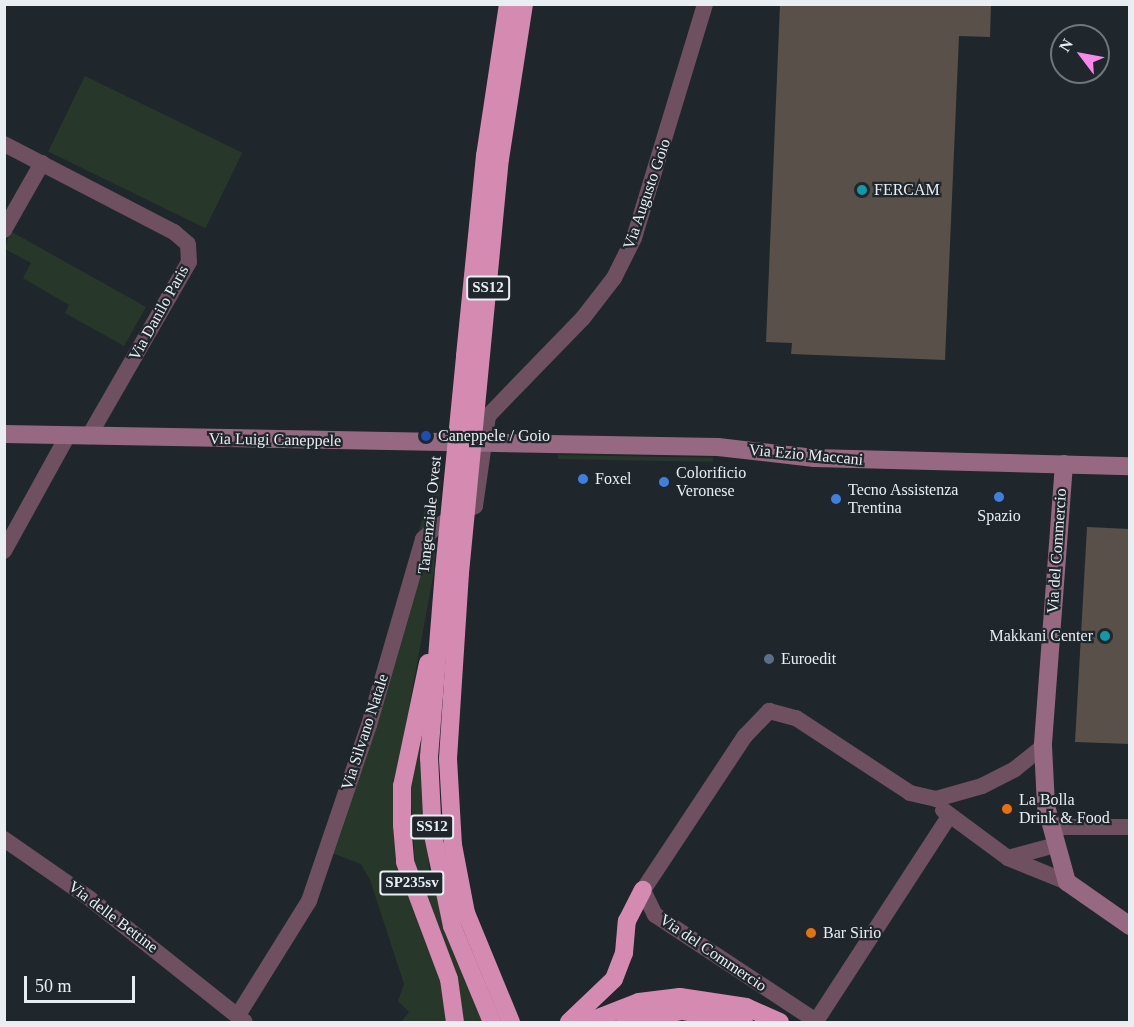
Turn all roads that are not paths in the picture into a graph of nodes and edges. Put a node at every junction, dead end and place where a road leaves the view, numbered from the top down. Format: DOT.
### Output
graph roads {
  1 [pos="508,4"];
  2 [pos="524,4"];
  3 [pos="705,4"];
  4 [pos="4,144"];
  5 [pos="42,163"];
  6 [pos="4,230"];
  7 [pos="4,434"];
  8 [pos="68,435"];
  9 [pos="89,436"];
  10 [pos="482,450"];
  11 [pos="1064,464"];
  12 [pos="1130,466"];
  13 [pos="4,551"];
  14 [pos="452,572"];
  15 [pos="439,621"];
  16 [pos="1043,746"];
  17 [pos="936,799"];
  18 [pos="948,818"];
  19 [pos="1130,827"];
  20 [pos="1054,836"];
  21 [pos="4,839"];
  22 [pos="1008,858"];
  23 [pos="1067,882"];
  24 [pos="643,890"];
  25 [pos="1130,926"];
  26 [pos="242,1019"];
  27 [pos="455,1023"];
  28 [pos="492,1023"];
  29 [pos="511,1023"];
  30 [pos="569,1023"];
  31 [pos="588,1023"];
  32 [pos="625,1023"];
  33 [pos="744,1023"];
  34 [pos="780,1023"];
  1 -- 14 [label="highway, Tangenziale Ovest / SS12, bridge"];
  2 -- 14 [label="highway, Tangenziale Ovest / SS12, bridge"];
  3 -- 10 [label="street, Via Augusto Goio"];
  4 -- 5 [label="street, Via Danilo Paris"];
  5 -- 6 [label="street"];
  5 -- 9 [label="street, Via Danilo Paris"];
  7 -- 8 [label="street, Via Luigi Caneppele"];
  8 -- 9 [label="street, Via Luigi Caneppele"];
  8 -- 13 [label="street"];
  9 -- 10 [label="street, Via Luigi Caneppele"];
  10 -- 11 [label="street, Via Ezio Maccani"];
  10 -- 26 [label="street, Via Silvano Natale"];
  11 -- 12 [label="street, Via Ezio Maccani"];
  11 -- 16 [label="street, Via del Commercio"];
  14 -- 15 [label="highway, Tangenziale Ovest / SS12"];
  14 -- 29 [label="highway, Tangenziale Ovest / SS12"];
  15 -- 27 [label="highway, SP235sv"];
  15 -- 28 [label="highway, Tangenziale Ovest / SS12"];
  16 -- 17 [label="street"];
  16 -- 20 [label="street, Via del Commercio"];
  17 -- 18 [label="street"];
  17 -- 24 [label="street"];
  18 -- 22 [label="street"];
  18 -- 24 [label="street, Via del Commercio"];
  19 -- 20 [label="street"];
  20 -- 22 [label="street"];
  20 -- 23 [label="street, Via del Commercio"];
  21 -- 26 [label="street, Via delle Bettine"];
  22 -- 23 [label="street"];
  23 -- 25 [label="street"];
  24 -- 30 [label="highway"];
  31 -- 34 [label="highway"];
  32 -- 33 [label="highway"];
}
